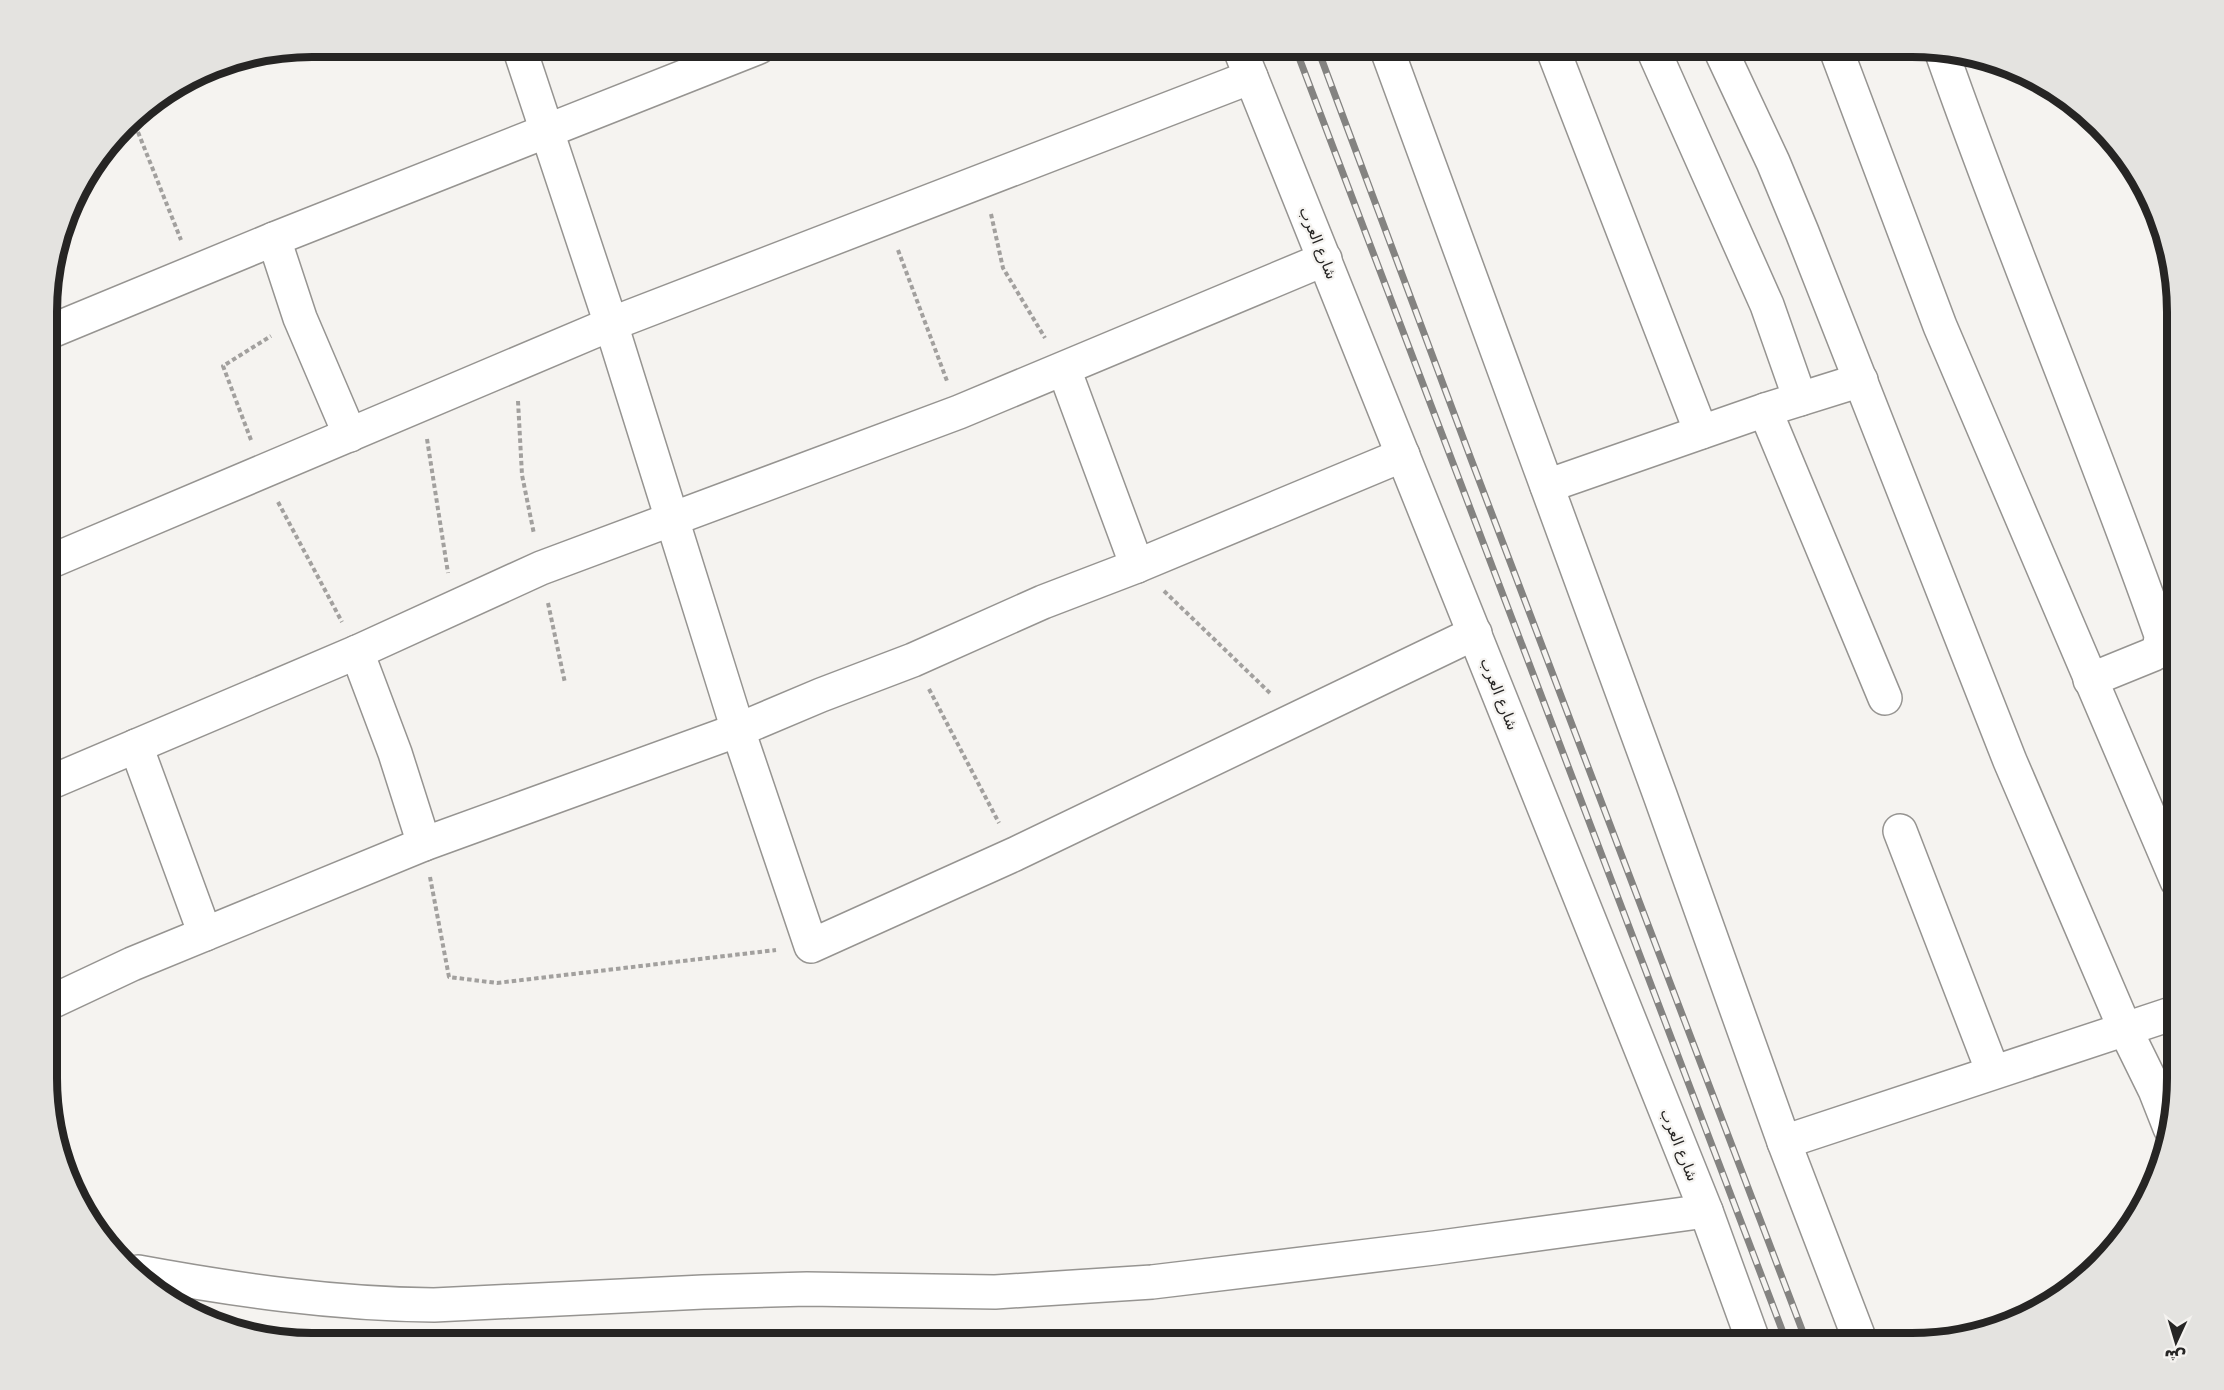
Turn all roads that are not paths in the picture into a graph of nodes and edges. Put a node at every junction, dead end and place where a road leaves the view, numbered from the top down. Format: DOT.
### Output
graph roads {
  1 [pos="523,57"];
  2 [pos="732,57"];
  3 [pos="1243,57"];
  4 [pos="1390,57"];
  5 [pos="1556,57"];
  6 [pos="1657,57"];
  7 [pos="1724,57"];
  8 [pos="1839,57"];
  9 [pos="1944,59"];
  10 [pos="1251,77"];
  11 [pos="549,130"];
  12 [pos="274,239"];
  13 [pos="1325,259"];
  14 [pos="611,324"];
  15 [pos="57,329"];
  16 [pos="1064,369"];
  17 [pos="1861,380"];
  18 [pos="1800,399"];
  19 [pos="1765,411"];
  20 [pos="1701,432"];
  21 [pos="350,435"];
  22 [pos="1403,455"];
  23 [pos="1547,486"];
  24 [pos="672,520"];
  25 [pos="57,559"];
  26 [pos="1137,566"];
  27 [pos="1475,633"];
  28 [pos="357,652"];
  29 [pos="2090,680"];
  30 [pos="1885,698"];
  31 [pos="738,730"];
  32 [pos="136,746"];
  33 [pos="57,780"];
  34 [pos="1900,831"];
  35 [pos="424,844"];
  36 [pos="2167,858"];
  37 [pos="205,934"];
  38 [pos="57,1000"];
  39 [pos="2167,1015"];
  40 [pos="2125,1029"];
  41 [pos="1993,1072"];
  42 [pos="2164,1114"];
  43 [pos="1784,1142"];
  44 [pos="1706,1211"];
  45 [pos="149,1274"];
  46 [pos="1750,1333"];
  47 [pos="1857,1333"];
  1 -- 11 [label="street"];
  2 -- 11 [label="street"];
  3 -- 10 [label="street, شارع العرب"];
  4 -- 23 [label="street"];
  5 -- 20 [label="street"];
  6 -- 18 [label="street"];
  7 -- 17 [label="street"];
  8 -- 29 [label="street"];
  9 -- 29 [label="street"];
  10 -- 13 [label="street, شارع العرب"];
  10 -- 14 [label="street"];
  11 -- 12 [label="street"];
  11 -- 14 [label="street"];
  12 -- 15 [label="street"];
  12 -- 21 [label="street"];
  13 -- 16 [label="street"];
  13 -- 22 [label="street, شارع العرب"];
  14 -- 21 [label="street"];
  14 -- 24 [label="street"];
  16 -- 24 [label="street"];
  16 -- 26 [label="street"];
  17 -- 18 [label="street"];
  17 -- 40 [label="street"];
  18 -- 19 [label="street"];
  19 -- 20 [label="street"];
  19 -- 30 [label="street"];
  20 -- 23 [label="street"];
  21 -- 25 [label="street"];
  22 -- 26 [label="street"];
  22 -- 27 [label="street, شارع العرب"];
  23 -- 43 [label="street"];
  24 -- 28 [label="street"];
  24 -- 31 [label="street"];
  26 -- 31 [label="street"];
  27 -- 31 [label="street"];
  27 -- 44 [label="street, شارع العرب"];
  28 -- 32 [label="street"];
  28 -- 35 [label="street"];
  29 -- 36 [label="street"];
  31 -- 35 [label="street"];
  32 -- 33 [label="street"];
  32 -- 37 [label="street"];
  34 -- 41 [label="street"];
  35 -- 37 [label="street"];
  37 -- 38 [label="street"];
  39 -- 40 [label="street"];
  40 -- 41 [label="street"];
  40 -- 42 [label="street"];
  41 -- 43 [label="street"];
  43 -- 47 [label="street"];
  44 -- 45 [label="street"];
  44 -- 46 [label="street, شارع العرب"];
}
